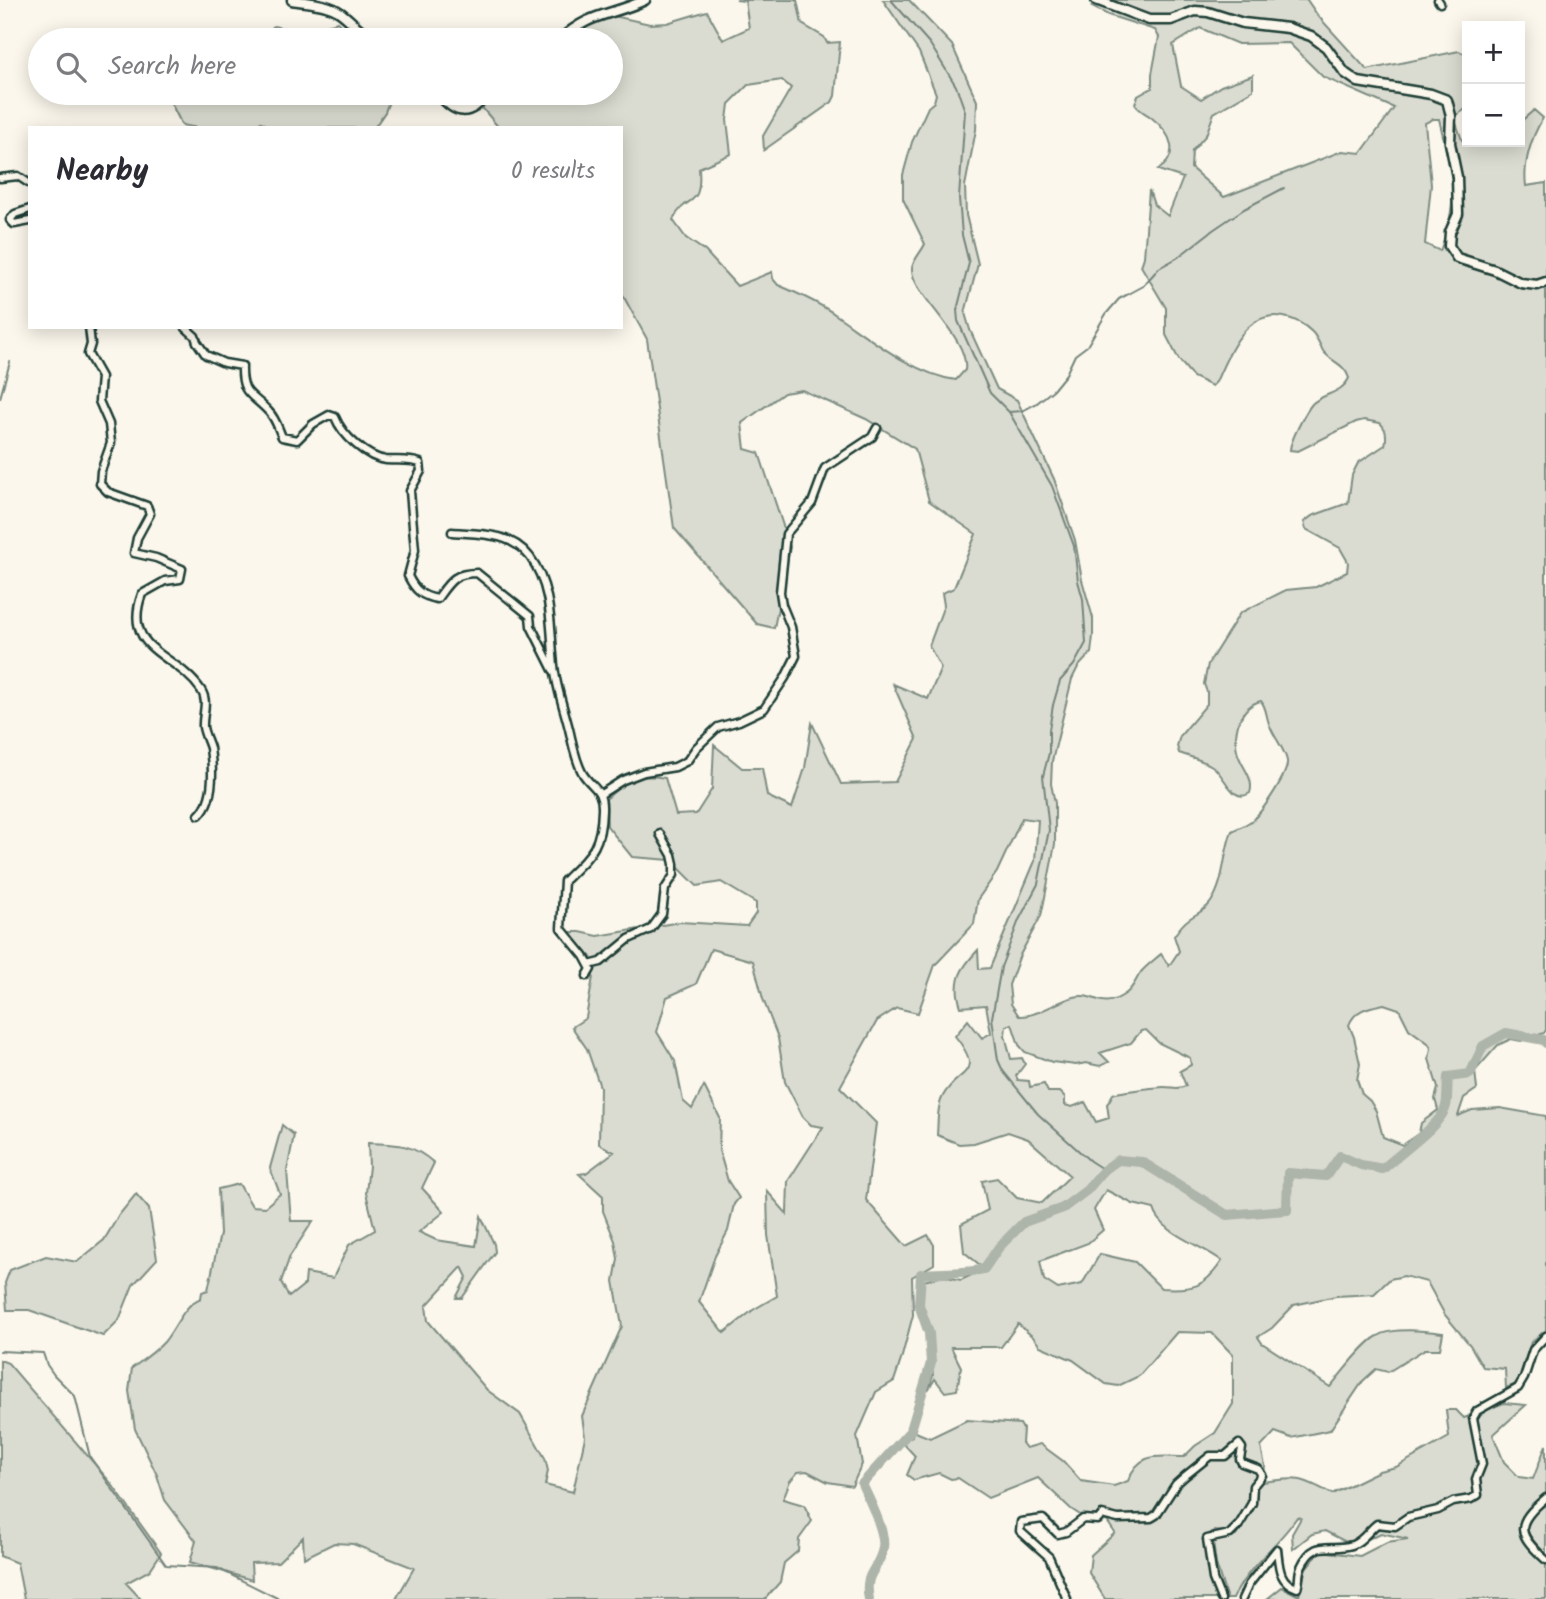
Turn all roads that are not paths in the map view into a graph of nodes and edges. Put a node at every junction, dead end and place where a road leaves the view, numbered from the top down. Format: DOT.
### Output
graph roads {
  1 [pos="292,0"];
  2 [pos="645,0"];
  3 [pos="1096,0"];
  4 [pos="359,28"];
  5 [pos="573,28"];
  6 [pos="447,105"];
  7 [pos="479,105"];
  8 [pos="0,178"];
  9 [pos="28,183"];
  10 [pos="28,210"];
  11 [pos="28,222"];
  12 [pos="1546,282"];
  13 [pos="89,329"];
  14 [pos="187,329"];
  15 [pos="877,428"];
  16 [pos="452,533"];
  17 [pos="554,668"];
  18 [pos="601,794"];
  19 [pos="199,815"];
  20 [pos="660,834"];
  21 [pos="589,965"];
  22 [pos="587,976"];
  23 [pos="1546,1336"];
  24 [pos="1546,1498"];
  25 [pos="1546,1560"];
  26 [pos="1066,1599"];
  27 [pos="1221,1599"];
  28 [pos="1242,1599"];
  1 -- 4 [label="main road"];
  2 -- 5 [label="main road"];
  3 -- 12 [label="main road"];
  6 -- 7 [label="main road"];
  8 -- 9 [label="street"];
  10 -- 11 [label="street"];
  13 -- 19 [label="street"];
  14 -- 17 [label="street"];
  15 -- 18 [label="street"];
  16 -- 17 [label="street"];
  17 -- 18 [label="street"];
  18 -- 21 [label="street"];
  20 -- 21 [label="street"];
  21 -- 22 [label="street"];
  23 -- 28 [label="street"];
  24 -- 25 [label="street"];
  26 -- 27 [label="street"];
}
